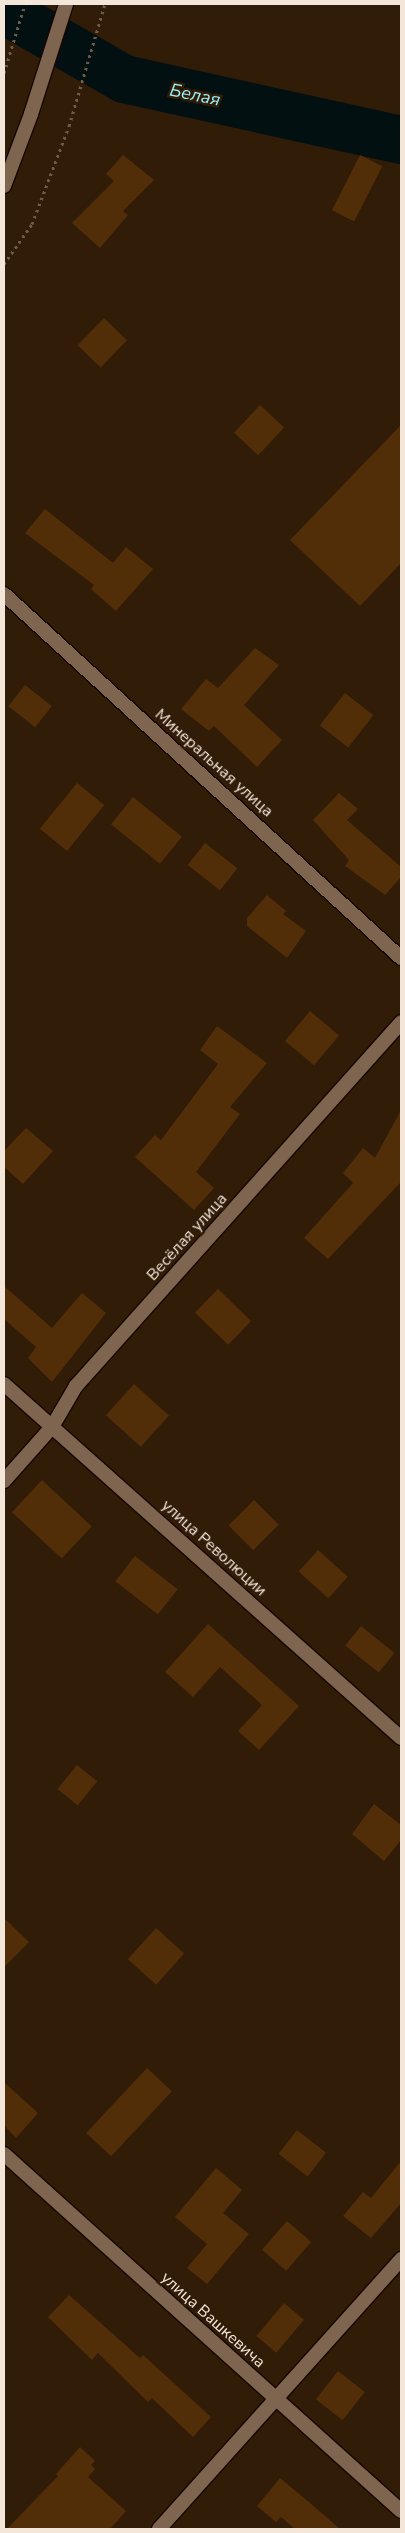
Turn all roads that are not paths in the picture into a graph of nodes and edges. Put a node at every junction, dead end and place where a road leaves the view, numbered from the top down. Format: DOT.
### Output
graph roads {
  1 [pos="66,4"];
  2 [pos="4,186"];
  3 [pos="4,594"];
  4 [pos="401,958"];
  5 [pos="401,1022"];
  6 [pos="4,1384"];
  7 [pos="52,1428"];
  8 [pos="4,1481"];
  9 [pos="401,1738"];
  10 [pos="4,2154"];
  11 [pos="401,2259"];
  12 [pos="275,2400"];
  13 [pos="401,2511"];
  14 [pos="159,2529"];
  1 -- 2 [label="street"];
  3 -- 4 [label="street, Минеральная улица"];
  5 -- 7 [label="street, Весёлая улица"];
  6 -- 7 [label="street, улица Революции"];
  7 -- 8 [label="street, Весёлая улица"];
  7 -- 9 [label="street, улица Революции"];
  10 -- 12 [label="street, улица Вашкевича"];
  11 -- 12 [label="street"];
  12 -- 13 [label="street, улица Вашкевича"];
  12 -- 14 [label="street"];
}
